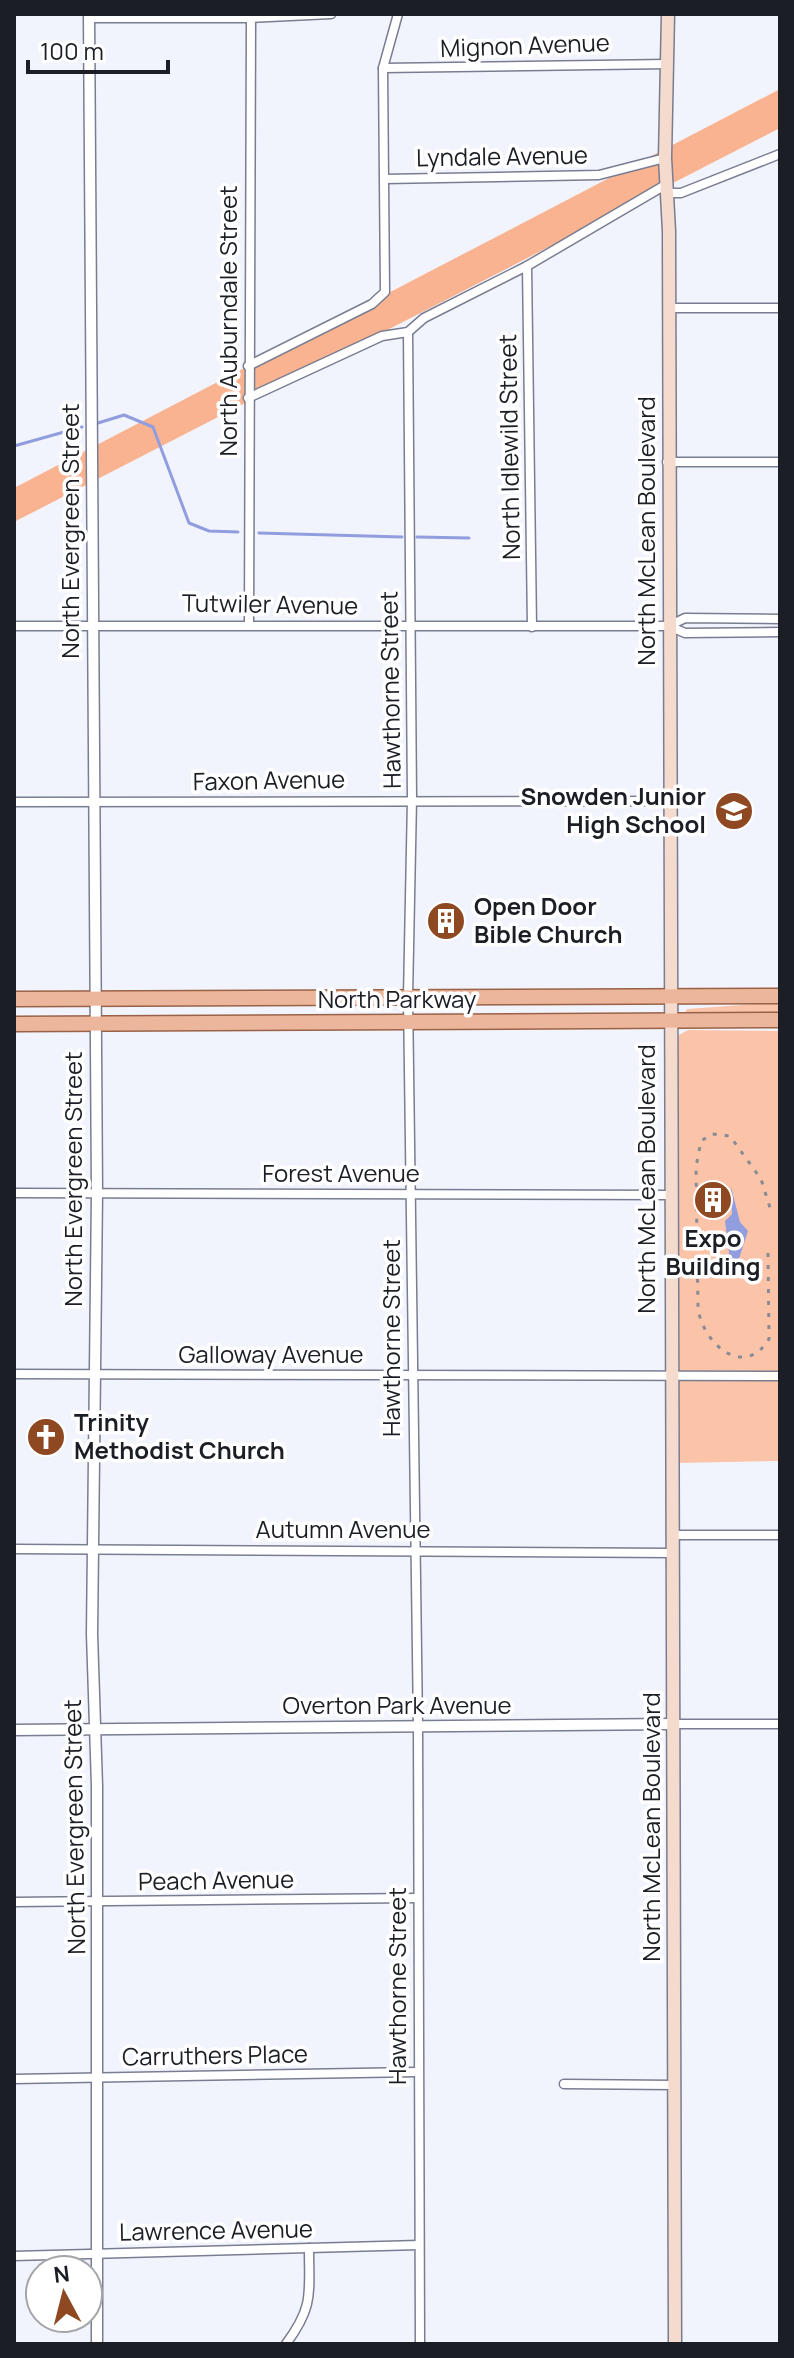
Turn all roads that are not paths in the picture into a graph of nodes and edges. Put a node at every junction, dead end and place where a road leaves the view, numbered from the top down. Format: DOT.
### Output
graph roads {
  1 [pos="331,14"];
  2 [pos="398,14"];
  3 [pos="668,14"];
  4 [pos="89,16"];
  5 [pos="251,18"];
  6 [pos="668,64"];
  7 [pos="383,68"];
  8 [pos="780,154"];
  9 [pos="665,158"];
  10 [pos="385,179"];
  11 [pos="668,188"];
  12 [pos="527,266"];
  13 [pos="669,308"];
  14 [pos="780,308"];
  15 [pos="408,332"];
  16 [pos="248,366"];
  17 [pos="248,398"];
  18 [pos="667,462"];
  19 [pos="780,462"];
  20 [pos="780,619"];
  21 [pos="92,624"];
  22 [pos="249,624"];
  23 [pos="14,626"];
  24 [pos="669,626"];
  25 [pos="410,627"];
  26 [pos="532,627"];
  27 [pos="780,632"];
  28 [pos="412,799"];
  29 [pos="669,801"];
  30 [pos="14,802"];
  31 [pos="94,803"];
  32 [pos="667,996"];
  33 [pos="780,996"];
  34 [pos="408,997"];
  35 [pos="14,999"];
  36 [pos="93,999"];
  37 [pos="780,1020"];
  38 [pos="668,1021"];
  39 [pos="409,1022"];
  40 [pos="14,1024"];
  41 [pos="94,1025"];
  42 [pos="14,1193"];
  43 [pos="97,1193"];
  44 [pos="412,1195"];
  45 [pos="669,1195"];
  46 [pos="14,1374"];
  47 [pos="94,1374"];
  48 [pos="411,1376"];
  49 [pos="780,1376"];
  50 [pos="671,1377"];
  51 [pos="672,1535"];
  52 [pos="780,1535"];
  53 [pos="14,1549"];
  54 [pos="93,1550"];
  55 [pos="416,1550"];
  56 [pos="673,1553"];
  57 [pos="673,1724"];
  58 [pos="780,1724"];
  59 [pos="418,1726"];
  60 [pos="93,1728"];
  61 [pos="14,1730"];
  62 [pos="418,1898"];
  63 [pos="14,1902"];
  64 [pos="97,1903"];
  65 [pos="417,2072"];
  66 [pos="14,2079"];
  67 [pos="98,2079"];
  68 [pos="564,2084"];
  69 [pos="674,2085"];
  70 [pos="419,2245"];
  71 [pos="309,2248"];
  72 [pos="98,2253"];
  73 [pos="14,2256"];
  74 [pos="97,2344"];
  75 [pos="286,2344"];
  76 [pos="420,2344"];
  77 [pos="675,2344"];
  1 -- 5 [label="street"];
  2 -- 7 [label="street"];
  3 -- 6 [label="main road, North McLean Boulevard"];
  4 -- 5 [label="street"];
  4 -- 21 [label="street, North Evergreen Street"];
  5 -- 16 [label="street, North Auburndale Street"];
  6 -- 7 [label="street, Mignon Avenue"];
  6 -- 9 [label="main road, North McLean Boulevard"];
  7 -- 10 [label="street"];
  8 -- 11 [label="street"];
  9 -- 10 [label="street, Lyndale Avenue"];
  9 -- 11 [label="main road, North McLean Boulevard"];
  10 -- 16 [label="street"];
  11 -- 12 [label="street"];
  11 -- 13 [label="main road, North McLean Boulevard"];
  12 -- 15 [label="street"];
  12 -- 26 [label="street, North Idlewild Street"];
  13 -- 14 [label="street"];
  13 -- 18 [label="main road, North McLean Boulevard"];
  15 -- 17 [label="street"];
  15 -- 25 [label="street, Hawthorne Street"];
  16 -- 17 [label="street, North Auburndale Street"];
  17 -- 22 [label="street, North Auburndale Street"];
  18 -- 19 [label="street"];
  18 -- 24 [label="main road, North McLean Boulevard"];
  20 -- 24 [label="street, Tutwiler Avenue"];
  21 -- 22 [label="street, Tutwiler Avenue"];
  21 -- 23 [label="street, Tutwiler Avenue"];
  21 -- 31 [label="street, North Evergreen Street"];
  22 -- 25 [label="street, Tutwiler Avenue"];
  24 -- 26 [label="street, Tutwiler Avenue"];
  24 -- 27 [label="street, Tutwiler Avenue"];
  24 -- 29 [label="main road, North McLean Boulevard"];
  25 -- 26 [label="street, Tutwiler Avenue"];
  25 -- 28 [label="street, Hawthorne Street"];
  28 -- 29 [label="street, Faxon Avenue"];
  28 -- 31 [label="street, Faxon Avenue"];
  28 -- 34 [label="street, Hawthorne Street"];
  29 -- 32 [label="main road, North McLean Boulevard"];
  30 -- 31 [label="street, Faxon Avenue"];
  31 -- 36 [label="street, North Evergreen Street"];
  32 -- 33 [label="main road, North Parkway"];
  32 -- 34 [label="main road, North Parkway"];
  32 -- 38 [label="main road, North McLean Boulevard"];
  34 -- 36 [label="main road, North Parkway"];
  34 -- 39 [label="street, Hawthorne Street"];
  35 -- 36 [label="main road, North Parkway"];
  36 -- 41 [label="street, North Evergreen Street"];
  37 -- 38 [label="main road, North Parkway"];
  38 -- 39 [label="main road, North Parkway"];
  38 -- 45 [label="main road, North McLean Boulevard"];
  39 -- 41 [label="main road, North Parkway"];
  39 -- 44 [label="street, Hawthorne Street"];
  40 -- 41 [label="main road, North Parkway"];
  41 -- 43 [label="street, North Evergreen Street"];
  42 -- 43 [label="street, Forest Avenue"];
  43 -- 44 [label="street, Forest Avenue"];
  43 -- 47 [label="street, North Evergreen Street"];
  44 -- 45 [label="street, Forest Avenue"];
  44 -- 48 [label="street, Hawthorne Street"];
  45 -- 50 [label="main road, North McLean Boulevard"];
  46 -- 47 [label="street, Galloway Avenue"];
  47 -- 48 [label="street, Galloway Avenue"];
  47 -- 54 [label="street, North Evergreen Street"];
  48 -- 50 [label="street, Galloway Avenue"];
  48 -- 55 [label="street, Hawthorne Street"];
  49 -- 50 [label="street, Galloway Avenue"];
  50 -- 51 [label="main road, North McLean Boulevard"];
  51 -- 52 [label="street"];
  51 -- 56 [label="main road, North McLean Boulevard"];
  53 -- 54 [label="street, Autumn Avenue"];
  54 -- 55 [label="street, Autumn Avenue"];
  54 -- 60 [label="street, North Evergreen Street"];
  55 -- 56 [label="street, Autumn Avenue"];
  55 -- 59 [label="street, Hawthorne Street"];
  56 -- 57 [label="main road, North McLean Boulevard"];
  57 -- 58 [label="street, Overton Park Avenue"];
  57 -- 59 [label="street, Overton Park Avenue"];
  57 -- 69 [label="main road, North McLean Boulevard"];
  59 -- 60 [label="street, Overton Park Avenue"];
  59 -- 62 [label="street, Hawthorne Street"];
  60 -- 61 [label="street, Overton Park Avenue"];
  60 -- 64 [label="street, North Evergreen Street"];
  62 -- 64 [label="street, Peach Avenue"];
  62 -- 65 [label="street, Hawthorne Street"];
  63 -- 64 [label="street, Peach Avenue"];
  64 -- 67 [label="street, North Evergreen Street"];
  65 -- 67 [label="street, Carruthers Place"];
  65 -- 70 [label="street, Hawthorne Street"];
  66 -- 67 [label="street, Carruthers Place"];
  67 -- 72 [label="street, North Evergreen Street"];
  68 -- 69 [label="street"];
  69 -- 77 [label="main road, North McLean Boulevard"];
  70 -- 71 [label="street, Lawrence Avenue"];
  70 -- 76 [label="street, Hawthorne Street"];
  71 -- 72 [label="street, Lawrence Avenue"];
  71 -- 75 [label="street"];
  72 -- 73 [label="street, Lawrence Avenue"];
  72 -- 74 [label="street, North Evergreen Street"];
}
